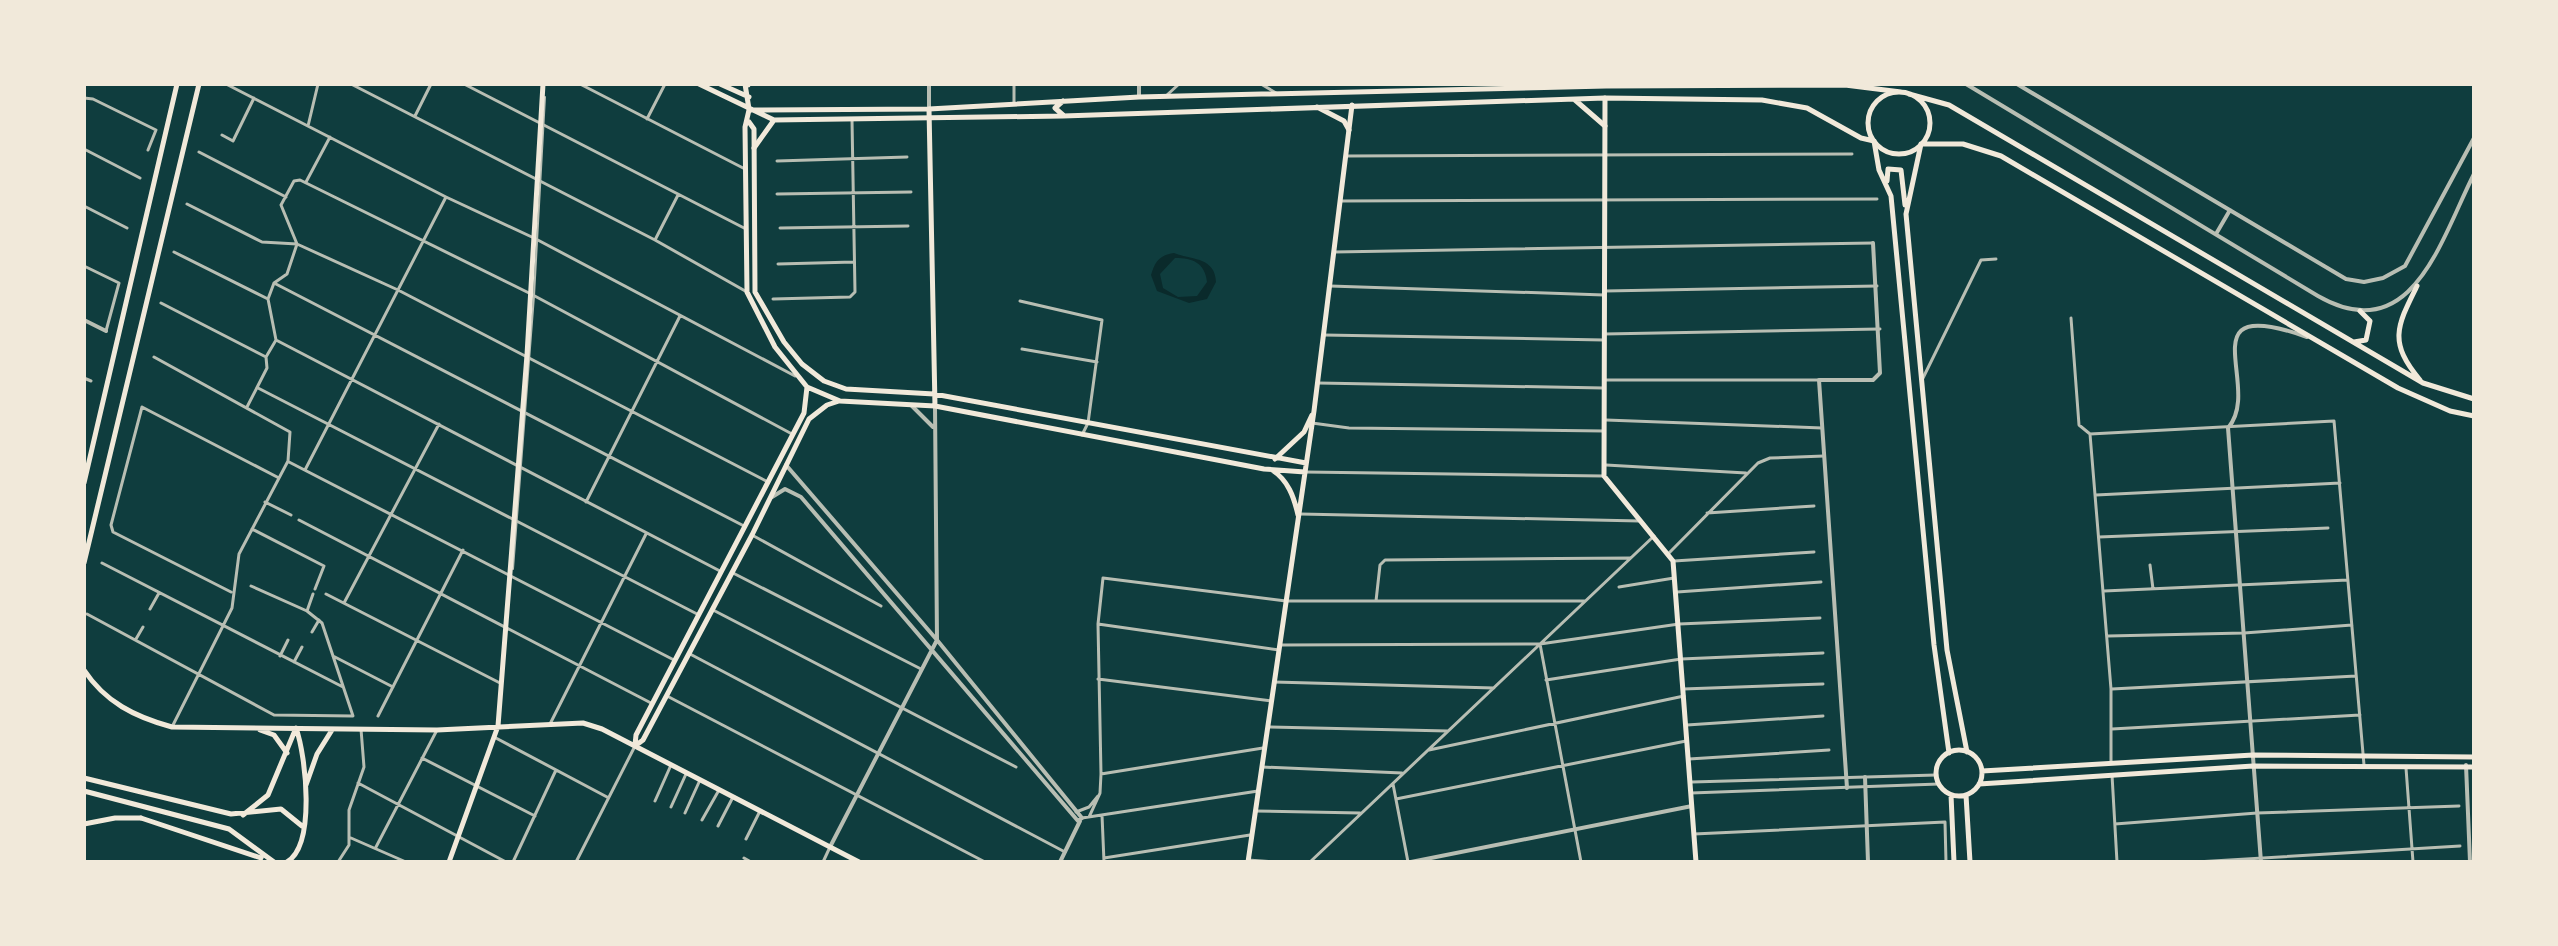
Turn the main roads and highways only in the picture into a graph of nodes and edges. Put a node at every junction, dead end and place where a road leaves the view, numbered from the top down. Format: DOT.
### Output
graph roads {
  1 [pos="177,84"];
  2 [pos="199,84"];
  3 [pos="544,84"];
  4 [pos="699,84"];
  5 [pos="720,84"];
  6 [pos="747,84"];
  7 [pos="1606,86"];
  8 [pos="1352,91"];
  9 [pos="1901,92"];
  10 [pos="1909,94"];
  11 [pos="749,97"];
  12 [pos="1605,98"];
  13 [pos="1067,100"];
  14 [pos="1575,100"];
  15 [pos="1037,101"];
  16 [pos="1353,104"];
  17 [pos="1313,105"];
  18 [pos="929,109"];
  19 [pos="749,110"];
  20 [pos="1034,115"];
  21 [pos="1063,116"];
  22 [pos="929,119"];
  23 [pos="774,120"];
  24 [pos="749,122"];
  25 [pos="1605,126"];
  26 [pos="1349,130"];
  27 [pos="1874,141"];
  28 [pos="1921,144"];
  29 [pos="754,148"];
  30 [pos="1891,196"];
  31 [pos="1906,214"];
  32 [pos="2417,286"];
  33 [pos="2360,311"];
  34 [pos="2353,342"];
  35 [pos="2423,383"];
  36 [pos="807,387"];
  37 [pos="934,394"];
  38 [pos="2474,399"];
  39 [pos="840,401"];
  40 [pos="935,406"];
  41 [pos="1314,411"];
  42 [pos="2474,416"];
  43 [pos="1158,438"];
  44 [pos="1156,448"];
  45 [pos="1275,459"];
  46 [pos="778,461"];
  47 [pos="1306,463"];
  48 [pos="786,465"];
  49 [pos="1271,470"];
  50 [pos="1305,472"];
  51 [pos="84,483"];
  52 [pos="1299,516"];
  53 [pos="84,563"];
  54 [pos="84,670"];
  55 [pos="498,724"];
  56 [pos="255,728"];
  57 [pos="296,728"];
  58 [pos="333,729"];
  59 [pos="635,746"];
  60 [pos="1967,752"];
  61 [pos="1949,753"];
  62 [pos="288,754"];
  63 [pos="2474,757"];
  64 [pos="2474,767"];
  65 [pos="1982,771"];
  66 [pos="84,778"];
  67 [pos="1979,784"];
  68 [pos="306,786"];
  69 [pos="84,791"];
  70 [pos="1951,795"];
  71 [pos="1966,795"];
  72 [pos="243,815"];
  73 [pos="84,824"];
  74 [pos="303,827"];
  75 [pos="271,861"];
  76 [pos="1248,861"];
  77 [pos="287,862"];
  78 [pos="449,862"];
  79 [pos="859,862"];
  80 [pos="1696,862"];
  81 [pos="1954,862"];
  82 [pos="1970,862"];
  1 -- 51 [label="main road"];
  2 -- 53 [label="main road"];
  3 -- 55 [label="main road"];
  4 -- 19 [label="main road"];
  5 -- 11 [label="main road"];
  6 -- 11 [label="main road"];
  7 -- 8 [label="main road"];
  7 -- 9 [label="main road"];
  7 -- 12 [label="main road"];
  8 -- 13 [label="main road"];
  8 -- 16 [label="main road"];
  9 -- 10 [label="main road"];
  9 -- 27 [label="main road"];
  10 -- 28 [label="main road"];
  10 -- 34 [label="main road"];
  11 -- 19 [label="main road"];
  12 -- 14 [label="main road"];
  12 -- 25 [label="main road"];
  12 -- 27 [label="main road"];
  13 -- 15 [label="main road"];
  13 -- 21 [label="main road"];
  14 -- 16 [label="main road"];
  14 -- 25 [label="main road"];
  15 -- 18 [label="main road"];
  15 -- 20 [label="main road"];
  16 -- 17 [label="main road"];
  16 -- 26 [label="main road"];
  17 -- 21 [label="main road"];
  17 -- 26 [label="main road"];
  18 -- 19 [label="main road"];
  18 -- 22 [label="main road"];
  19 -- 23 [label="main road"];
  19 -- 24 [label="main road"];
  20 -- 21 [label="main road"];
  20 -- 22 [label="main road"];
  22 -- 23 [label="main road"];
  22 -- 37 [label="main road"];
  23 -- 29 [label="main road"];
  24 -- 29 [label="main road"];
  24 -- 36 [label="main road"];
  25 -- 80 [label="main road"];
  26 -- 41 [label="main road"];
  27 -- 28 [label="main road"];
  27 -- 30 [label="main road"];
  28 -- 31 [label="main road"];
  28 -- 42 [label="main road"];
  29 -- 37 [label="main road"];
  30 -- 31 [label="main road"];
  30 -- 61 [label="main road"];
  31 -- 60 [label="main road"];
  32 -- 35 [label="main road"];
  33 -- 34 [label="main road"];
  34 -- 35 [label="main road"];
  35 -- 38 [label="main road"];
  36 -- 39 [label="main road"];
  36 -- 46 [label="main road"];
  37 -- 40 [label="main road"];
  37 -- 43 [label="main road"];
  39 -- 40 [label="main road"];
  39 -- 48 [label="main road"];
  40 -- 44 [label="main road"];
  41 -- 45 [label="main road"];
  41 -- 47 [label="main road"];
  43 -- 44 [label="main road"];
  43 -- 45 [label="main road"];
  44 -- 49 [label="main road"];
  45 -- 47 [label="main road"];
  46 -- 48 [label="main road"];
  46 -- 59 [label="main road"];
  47 -- 50 [label="main road"];
  48 -- 59 [label="main road"];
  49 -- 50 [label="main road"];
  49 -- 52 [label="main road"];
  50 -- 52 [label="main road"];
  52 -- 76 [label="main road"];
  54 -- 56 [label="main road"];
  55 -- 58 [label="main road"];
  55 -- 59 [label="main road"];
  55 -- 78 [label="main road"];
  56 -- 57 [label="main road"];
  56 -- 62 [label="main road"];
  57 -- 58 [label="main road"];
  57 -- 62 [label="main road"];
  57 -- 68 [label="main road"];
  58 -- 68 [label="main road"];
  59 -- 79 [label="main road"];
  60 -- 61 [label="main road"];
  60 -- 65 [label="main road"];
  61 -- 70 [label="main road"];
  62 -- 72 [label="main road"];
  63 -- 65 [label="main road"];
  64 -- 67 [label="main road"];
  65 -- 67 [label="main road"];
  66 -- 72 [label="main road"];
  67 -- 71 [label="main road"];
  68 -- 74 [label="main road"];
  69 -- 75 [label="main road"];
  70 -- 71 [label="main road"];
  70 -- 81 [label="main road"];
  71 -- 82 [label="main road"];
  72 -- 74 [label="main road"];
  73 -- 75 [label="main road"];
  74 -- 77 [label="main road"];
}
